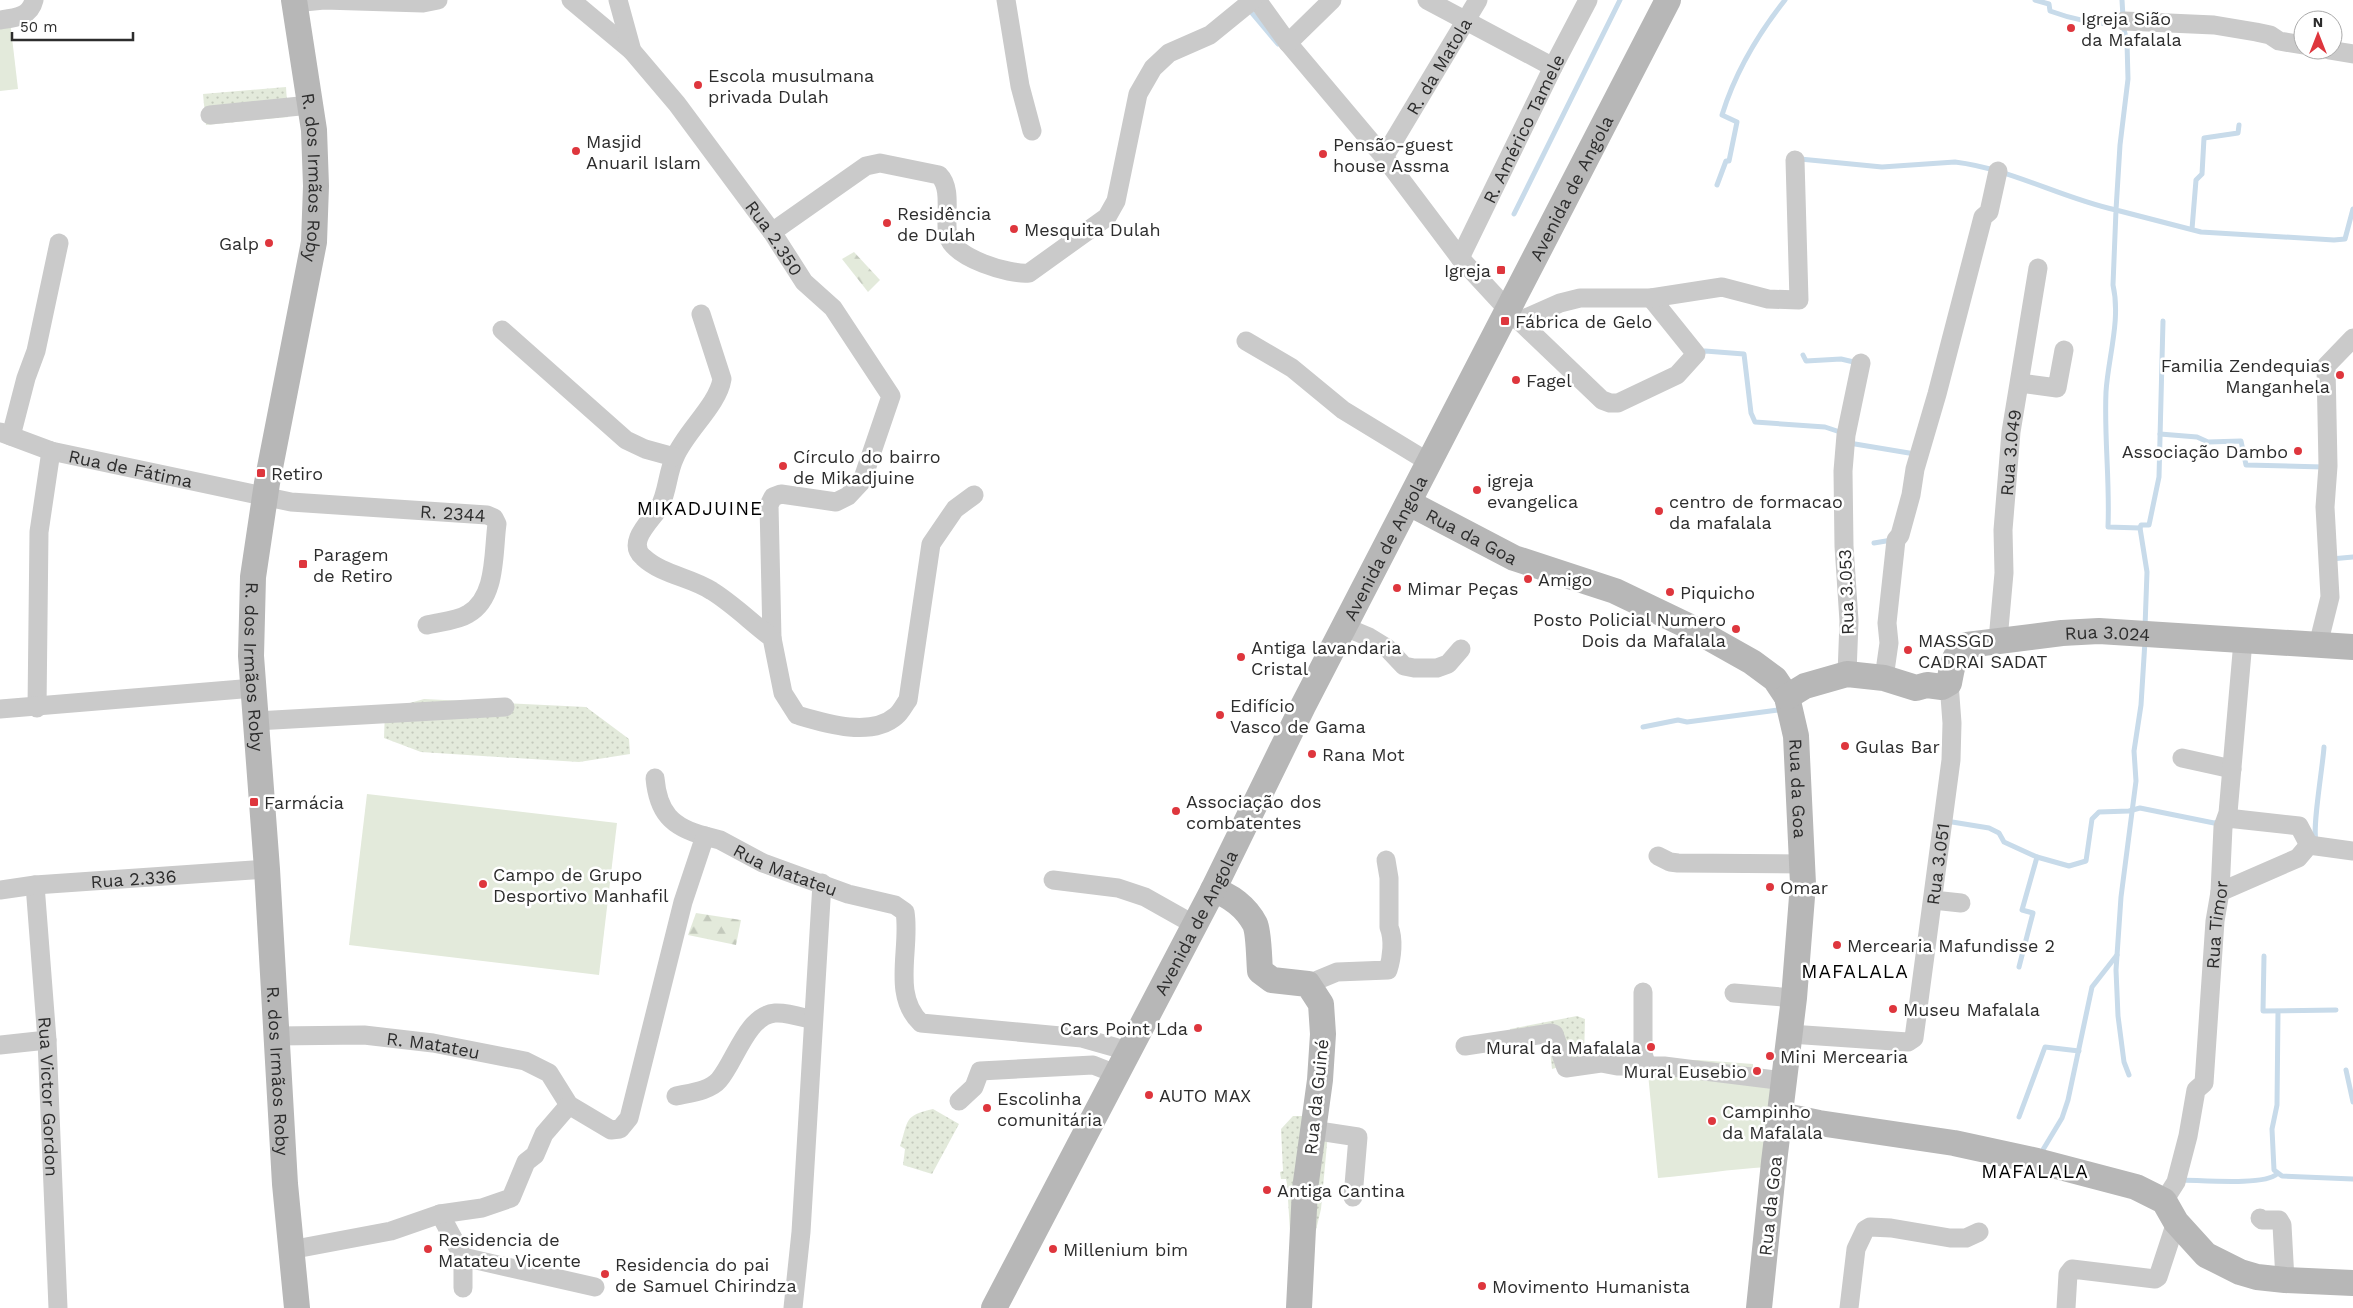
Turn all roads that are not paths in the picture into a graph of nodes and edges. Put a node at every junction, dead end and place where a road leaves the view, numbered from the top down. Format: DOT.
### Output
graph roads {
  1 [pos="34,0"];
  2 [pos="438,0"];
  3 [pos="571,0"];
  4 [pos="618,0"];
  5 [pos="1006,0"];
  6 [pos="1253,0"];
  7 [pos="1257,0"];
  8 [pos="1332,0"];
  9 [pos="1427,0"];
  10 [pos="1478,0"];
  11 [pos="1588,0"];
  12 [pos="1668,0"];
  13 [pos="294,2"];
  14 [pos="0,20"];
  15 [pos="1466,22"];
  16 [pos="2124,22"];
  17 [pos="1288,44"];
  18 [pos="2293,44"];
  19 [pos="632,51"];
  20 [pos="1552,67"];
  21 [pos="310,105"];
  22 [pos="210,115"];
  23 [pos="1032,131"];
  24 [pos="1384,158"];
  25 [pos="1794,160"];
  26 [pos="1998,171"];
  27 [pos="772,232"];
  28 [pos="59,243"];
  29 [pos="1460,258"];
  30 [pos="2038,268"];
  31 [pos="1651,298"];
  32 [pos="701,314"];
  33 [pos="1514,316"];
  34 [pos="502,330"];
  35 [pos="2353,338"];
  36 [pos="1246,341"];
  37 [pos="2064,350"];
  38 [pos="1861,362"];
  39 [pos="2020,383"];
  40 [pos="6,434"];
  41 [pos="51,451"];
  42 [pos="674,457"];
  43 [pos="1430,463"];
  44 [pos="265,495"];
  45 [pos="974,495"];
  46 [pos="1409,503"];
  47 [pos="427,625"];
  48 [pos="1345,628"];
  49 [pos="772,638"];
  50 [pos="1998,640"];
  51 [pos="2243,641"];
  52 [pos="2318,645"];
  53 [pos="2353,647"];
  54 [pos="1461,649"];
  55 [pos="1752,662"];
  56 [pos="1839,675"];
  57 [pos="1884,678"];
  58 [pos="1949,683"];
  59 [pos="254,688"];
  60 [pos="1786,697"];
  61 [pos="505,707"];
  62 [pos="37,708"];
  63 [pos="0,709"];
  64 [pos="256,721"];
  65 [pos="2182,758"];
  66 [pos="2232,769"];
  67 [pos="655,778"];
  68 [pos="2227,818"];
  69 [pos="705,836"];
  70 [pos="2310,845"];
  71 [pos="2353,851"];
  72 [pos="1658,856"];
  73 [pos="1386,860"];
  74 [pos="1803,864"];
  75 [pos="267,869"];
  76 [pos="1053,880"];
  77 [pos="822,883"];
  78 [pos="35,885"];
  79 [pos="0,890"];
  80 [pos="1212,890"];
  81 [pos="2220,892"];
  82 [pos="1934,900"];
  83 [pos="1961,903"];
  84 [pos="1193,924"];
  85 [pos="1308,984"];
  86 [pos="1643,992"];
  87 [pos="1734,993"];
  88 [pos="1794,998"];
  89 [pos="813,1020"];
  90 [pos="1790,1034"];
  91 [pos="276,1036"];
  92 [pos="47,1040"];
  93 [pos="0,1045"];
  94 [pos="1465,1046"];
  95 [pos="1128,1051"];
  96 [pos="1647,1066"];
  97 [pos="1116,1074"];
  98 [pos="1784,1082"];
  99 [pos="676,1096"];
  100 [pos="959,1101"];
  101 [pos="569,1105"];
  102 [pos="1780,1115"];
  103 [pos="1312,1130"];
  104 [pos="1353,1197"];
  105 [pos="2170,1211"];
  106 [pos="440,1214"];
  107 [pos="2260,1218"];
  108 [pos="1979,1232"];
  109 [pos="290,1250"];
  110 [pos="463,1256"];
  111 [pos="2285,1280"];
  112 [pos="2353,1283"];
  113 [pos="595,1287"];
  114 [pos="463,1288"];
  115 [pos="58,1308"];
  116 [pos="297,1308"];
  117 [pos="793,1308"];
  118 [pos="994,1308"];
  119 [pos="1298,1308"];
  120 [pos="1759,1308"];
  121 [pos="1849,1308"];
  122 [pos="2066,1308"];
  1 -- 14 [label="street"];
  2 -- 13 [label="street"];
  3 -- 19 [label="street"];
  4 -- 19 [label="street, Rua 2.350"];
  5 -- 23 [label="street"];
  6 -- 27 [label="street"];
  7 -- 17 [label="street"];
  8 -- 17 [label="street"];
  9 -- 15 [label="street"];
  10 -- 15 [label="street, R. da Matola"];
  11 -- 20 [label="street, R. Américo Tamele"];
  12 -- 33 [label="street, Avenida de Angola"];
  13 -- 21 [label="street, R. dos Irmãos Roby"];
  15 -- 20 [label="street"];
  15 -- 24 [label="street, R. da Matola"];
  16 -- 18 [label="street"];
  17 -- 24 [label="street"];
  19 -- 27 [label="street, Rua 2.350"];
  20 -- 29 [label="street, R. Américo Tamele"];
  21 -- 22 [label="street"];
  21 -- 44 [label="street, R. dos Irmãos Roby"];
  24 -- 29 [label="street"];
  25 -- 31 [label="street"];
  26 -- 57 [label="street"];
  27 -- 49 [label="street, Rua 2.350"];
  28 -- 40 [label="street"];
  29 -- 33 [label="street"];
  30 -- 39 [label="street, Rua 3.049"];
  31 -- 33 [label="street"];
  31 -- 33 [label="street"];
  32 -- 42 [label="street"];
  33 -- 43 [label="street, Avenida de Angola"];
  34 -- 42 [label="street"];
  35 -- 52 [label="street"];
  36 -- 43 [label="street"];
  37 -- 39 [label="street"];
  38 -- 56 [label="street, Rua 3.053"];
  39 -- 50 [label="street, Rua 3.049"];
  40 -- 41 [label="street, Rua de Fátima"];
  41 -- 44 [label="street, Rua de Fátima"];
  41 -- 62 [label="street"];
  42 -- 49 [label="street"];
  43 -- 46 [label="street, Avenida de Angola"];
  44 -- 47 [label="street, R. 2344"];
  44 -- 59 [label="street, R. dos Irmãos Roby"];
  45 -- 49 [label="street"];
  46 -- 48 [label="street, Avenida de Angola"];
  46 -- 55 [label="street, Rua da Goa"];
  48 -- 54 [label="street"];
  48 -- 80 [label="street, Avenida de Angola"];
  50 -- 51 [label="street, Rua 3.024"];
  50 -- 58 [label="street, Rua 3.024"];
  51 -- 52 [label="street, Rua 3.024"];
  51 -- 66 [label="street, Rua Timor"];
  52 -- 53 [label="street, Rua 3.024"];
  55 -- 56 [label="street"];
  55 -- 60 [label="street, Rua da Goa"];
  56 -- 57 [label="street"];
  56 -- 60 [label="street"];
  57 -- 58 [label="street"];
  58 -- 82 [label="street, Rua 3.051"];
  59 -- 62 [label="street"];
  59 -- 64 [label="street, R. dos Irmãos Roby"];
  60 -- 74 [label="street, Rua da Goa"];
  61 -- 64 [label="street"];
  62 -- 63 [label="street"];
  64 -- 75 [label="street, R. dos Irmãos Roby"];
  65 -- 66 [label="street"];
  66 -- 68 [label="street, Rua Timor"];
  67 -- 69 [label="street, Rua Matateu"];
  68 -- 70 [label="street"];
  68 -- 81 [label="street, Rua Timor"];
  69 -- 77 [label="street, Rua Matateu"];
  69 -- 101 [label="street"];
  70 -- 71 [label="street"];
  70 -- 81 [label="street"];
  72 -- 74 [label="street"];
  73 -- 85 [label="street"];
  74 -- 88 [label="street, Rua da Goa"];
  75 -- 78 [label="street, Rua 2.336"];
  75 -- 91 [label="street, R. dos Irmãos Roby"];
  76 -- 84 [label="street"];
  77 -- 89 [label="street"];
  77 -- 95 [label="street, Rua Matateu"];
  78 -- 79 [label="street, Rua 2.336"];
  78 -- 92 [label="street, Rua Victor Gordon"];
  80 -- 84 [label="street, Avenida de Angola"];
  80 -- 85 [label="street"];
  81 -- 105 [label="street, Rua Timor"];
  82 -- 83 [label="street"];
  82 -- 90 [label="street, Rua 3.051"];
  84 -- 95 [label="street, Avenida de Angola"];
  85 -- 103 [label="street, Rua da Guiné"];
  86 -- 96 [label="street"];
  87 -- 88 [label="street"];
  88 -- 90 [label="street, Rua da Goa"];
  89 -- 99 [label="street"];
  89 -- 117 [label="street"];
  90 -- 98 [label="street, Rua da Goa"];
  91 -- 101 [label="street, R. Matateu"];
  91 -- 109 [label="street, R. dos Irmãos Roby"];
  92 -- 93 [label="street"];
  92 -- 115 [label="street, Rua Victor Gordon"];
  94 -- 96 [label="street"];
  95 -- 97 [label="street, Avenida de Angola"];
  96 -- 98 [label="street"];
  97 -- 100 [label="street"];
  97 -- 118 [label="street, Avenida de Angola"];
  98 -- 102 [label="street, Rua da Goa"];
  101 -- 106 [label="street"];
  102 -- 105 [label="street"];
  102 -- 120 [label="street, Rua da Goa"];
  103 -- 104 [label="street"];
  103 -- 119 [label="street, Rua da Guiné"];
  105 -- 111 [label="street"];
  105 -- 122 [label="street, Rua Timor"];
  106 -- 109 [label="street"];
  106 -- 110 [label="street"];
  107 -- 111 [label="street"];
  108 -- 121 [label="street"];
  109 -- 116 [label="street, R. dos Irmãos Roby"];
  110 -- 113 [label="street"];
  110 -- 114 [label="street"];
  111 -- 112 [label="street"];
}
